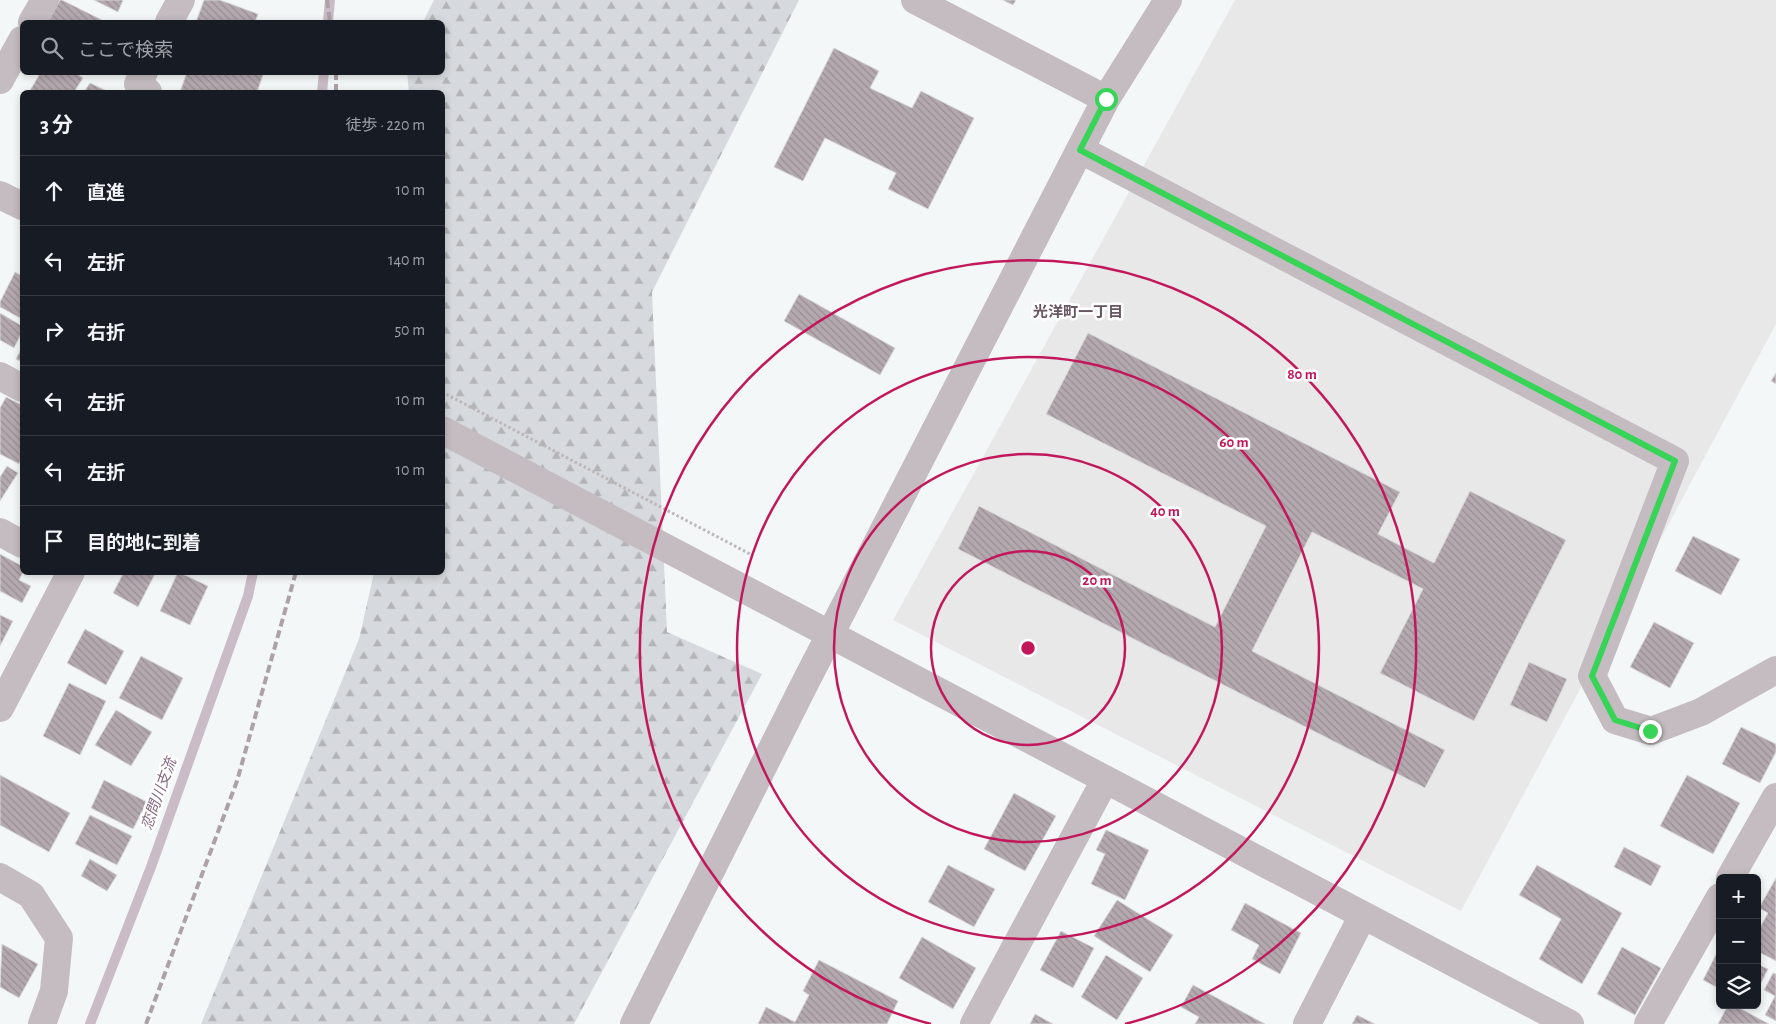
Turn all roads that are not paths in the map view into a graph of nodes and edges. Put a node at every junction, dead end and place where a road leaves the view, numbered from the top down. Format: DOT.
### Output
graph roads {
  1 [pos="45,0"];
  2 [pos="181,0"];
  3 [pos="915,0"];
  4 [pos="1168,0"];
  5 [pos="33,20"];
  6 [pos="170,20"];
  7 [pos="20,44"];
  8 [pos="142,75"];
  9 [pos="0,80"];
  10 [pos="146,90"];
  11 [pos="1106,99"];
  12 [pos="1080,150"];
  13 [pos="0,195"];
  14 [pos="20,205"];
  15 [pos="0,376"];
  16 [pos="20,387"];
  17 [pos="445,432"];
  18 [pos="0,532"];
  19 [pos="20,543"];
  20 [pos="69,575"];
  21 [pos="830,636"];
  22 [pos="1776,670"];
  23 [pos="3,695"];
  24 [pos="1105,780"];
  25 [pos="1776,797"];
  26 [pos="1732,874"];
  27 [pos="0,876"];
  28 [pos="1716,904"];
  29 [pos="1363,915"];
  30 [pos="42,1024"];
  31 [pos="634,1024"];
  32 [pos="974,1024"];
  33 [pos="1307,1024"];
  34 [pos="1570,1024"];
  35 [pos="1648,1024"];
  1 -- 5 [label="street"];
  2 -- 6 [label="street"];
  3 -- 11 [label="street"];
  4 -- 11 [label="street"];
  7 -- 9 [label="street"];
  8 -- 10 [label="street"];
  11 -- 12 [label="street"];
  12 -- 21 [label="street"];
  12 -- 22 [label="street"];
  13 -- 14 [label="street"];
  15 -- 16 [label="street"];
  17 -- 21 [label="street"];
  18 -- 19 [label="street"];
  20 -- 23 [label="street"];
  21 -- 24 [label="street"];
  21 -- 31 [label="street"];
  24 -- 29 [label="street"];
  24 -- 32 [label="street"];
  25 -- 26 [label="street"];
  27 -- 30 [label="street"];
  28 -- 35 [label="street"];
  29 -- 33 [label="street"];
  29 -- 34 [label="street"];
}
